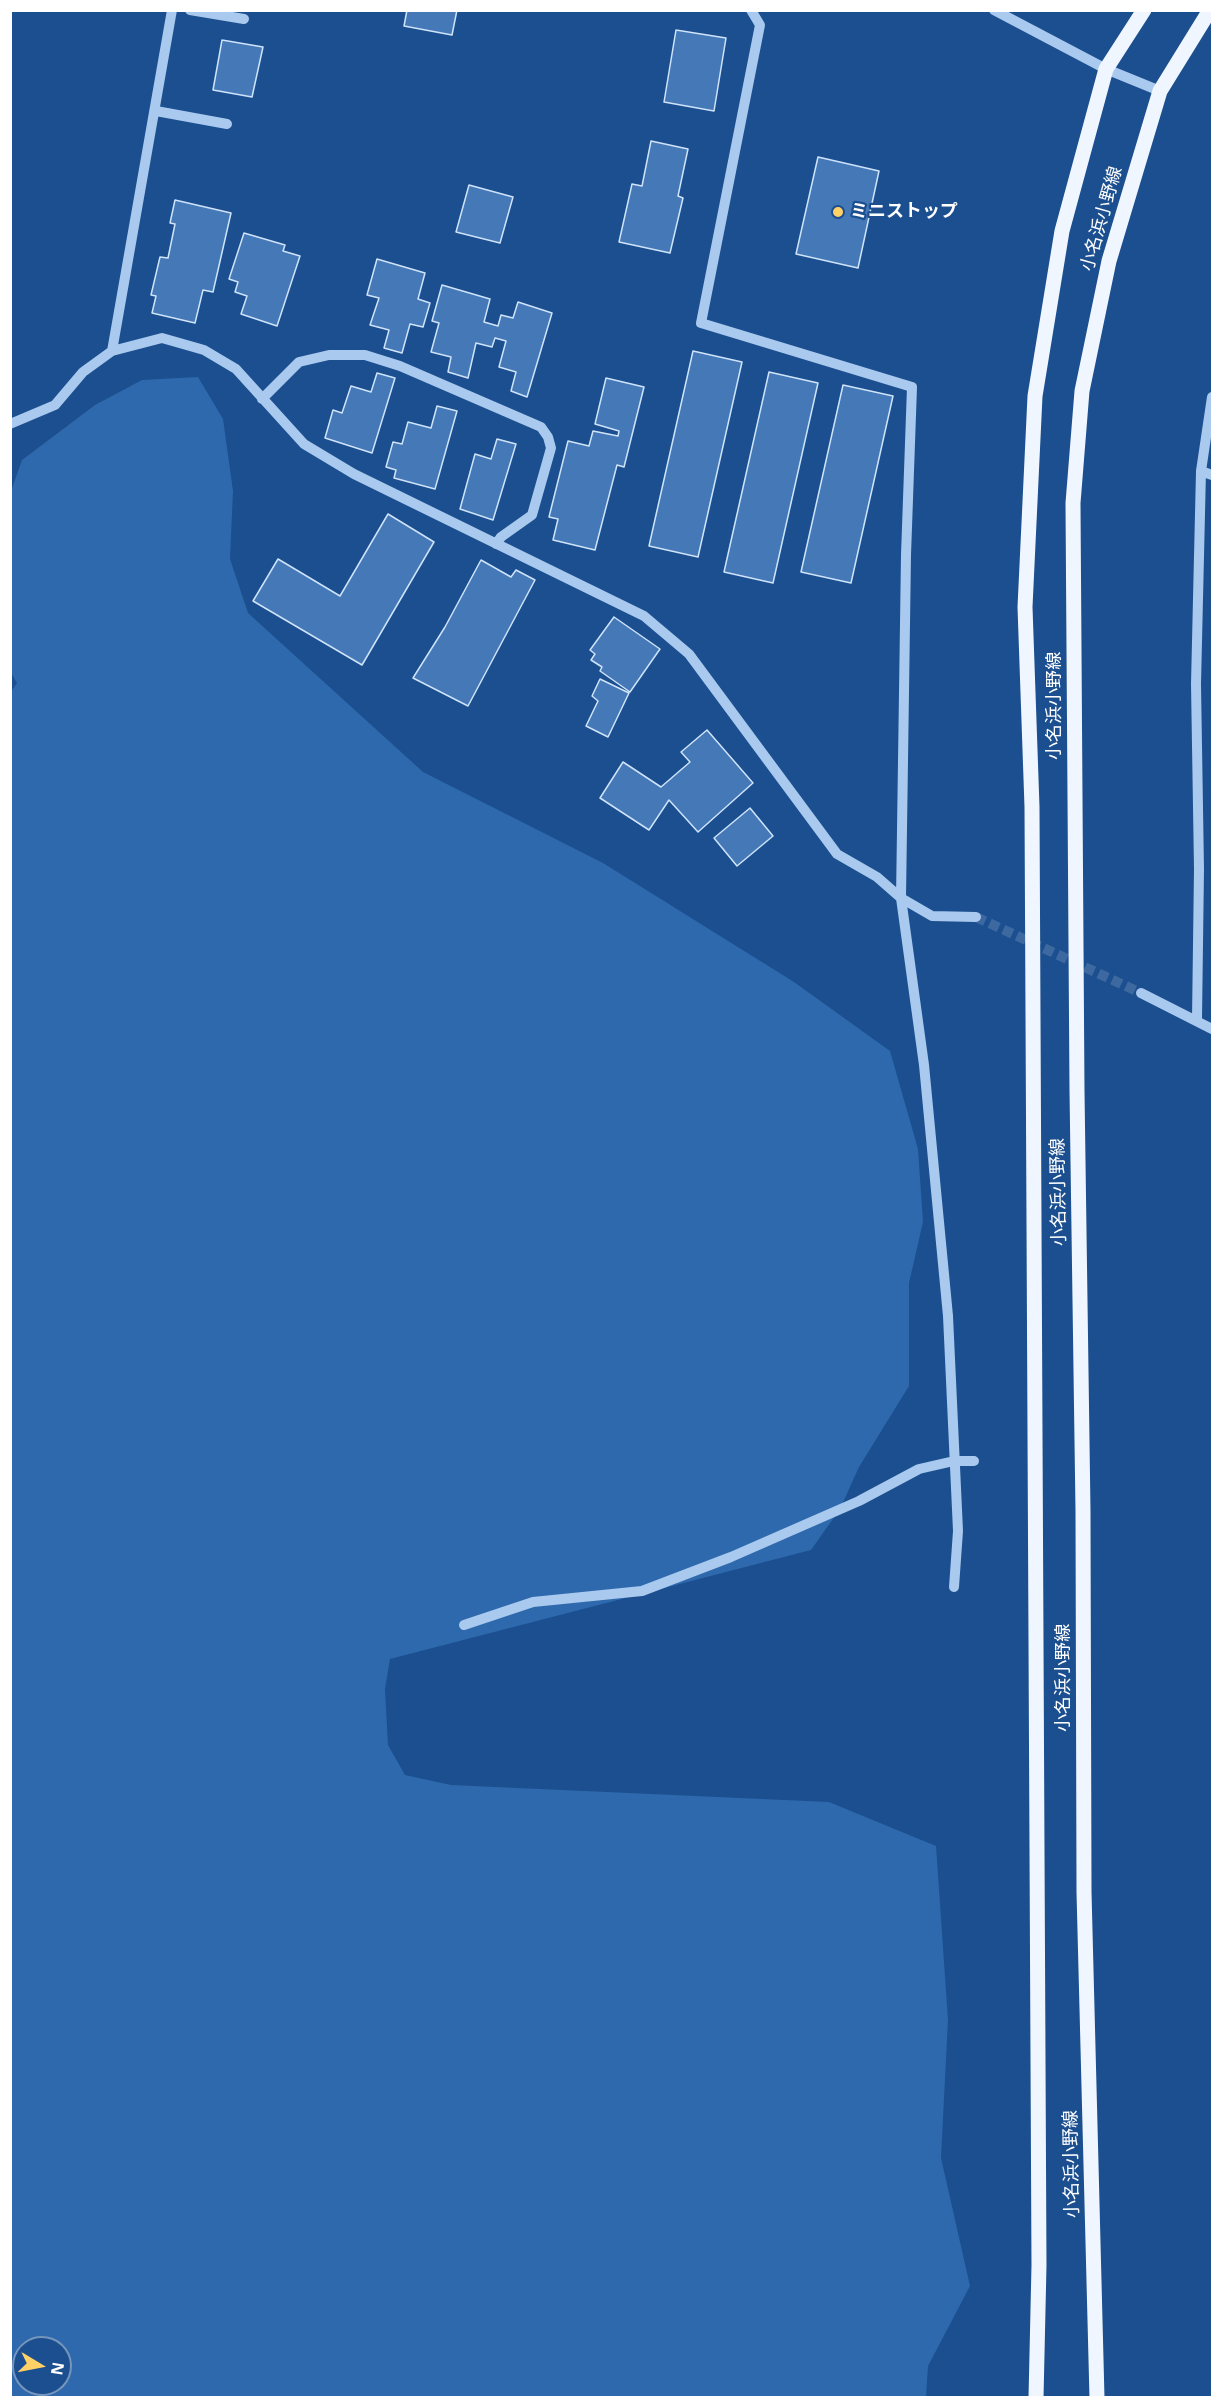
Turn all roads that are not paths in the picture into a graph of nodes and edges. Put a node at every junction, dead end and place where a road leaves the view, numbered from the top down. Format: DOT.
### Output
graph roads {
  1 [pos="172,10"];
  2 [pos="190,10"];
  3 [pos="751,10"];
  4 [pos="994,10"];
  5 [pos="1144,10"];
  6 [pos="1210,10"];
  7 [pos="244,19"];
  8 [pos="1106,69"];
  9 [pos="1160,91"];
  10 [pos="156,111"];
  11 [pos="227,124"];
  12 [pos="112,351"];
  13 [pos="1212,397"];
  14 [pos="262,399"];
  15 [pos="10,424"];
  16 [pos="1201,471"];
  17 [pos="1212,474"];
  18 [pos="496,544"];
  19 [pos="902,898"];
  20 [pos="976,917"];
  21 [pos="1141,993"];
  22 [pos="1197,1020"];
  23 [pos="1212,1029"];
  24 [pos="954,1461"];
  25 [pos="974,1461"];
  26 [pos="954,1587"];
  27 [pos="464,1625"];
  28 [pos="1036,2397"];
  29 [pos="1097,2397"];
  1 -- 10 [label="street"];
  2 -- 7 [label="street"];
  3 -- 19 [label="street"];
  4 -- 8 [label="street"];
  5 -- 8 [label="main road, 小名浜小野線"];
  6 -- 9 [label="main road, 小名浜小野線"];
  8 -- 9 [label="street"];
  8 -- 28 [label="main road, 小名浜小野線"];
  9 -- 29 [label="main road, 小名浜小野線"];
  10 -- 11 [label="street"];
  10 -- 12 [label="street"];
  12 -- 14 [label="street"];
  12 -- 15 [label="street"];
  13 -- 16 [label="street"];
  14 -- 18 [label="street"];
  14 -- 18 [label="street"];
  16 -- 17 [label="street"];
  16 -- 22 [label="street"];
  18 -- 19 [label="street"];
  19 -- 20 [label="street"];
  19 -- 24 [label="street"];
  21 -- 22 [label="street"];
  22 -- 23 [label="street"];
  24 -- 25 [label="street"];
  24 -- 26 [label="street"];
  24 -- 27 [label="street"];
}
